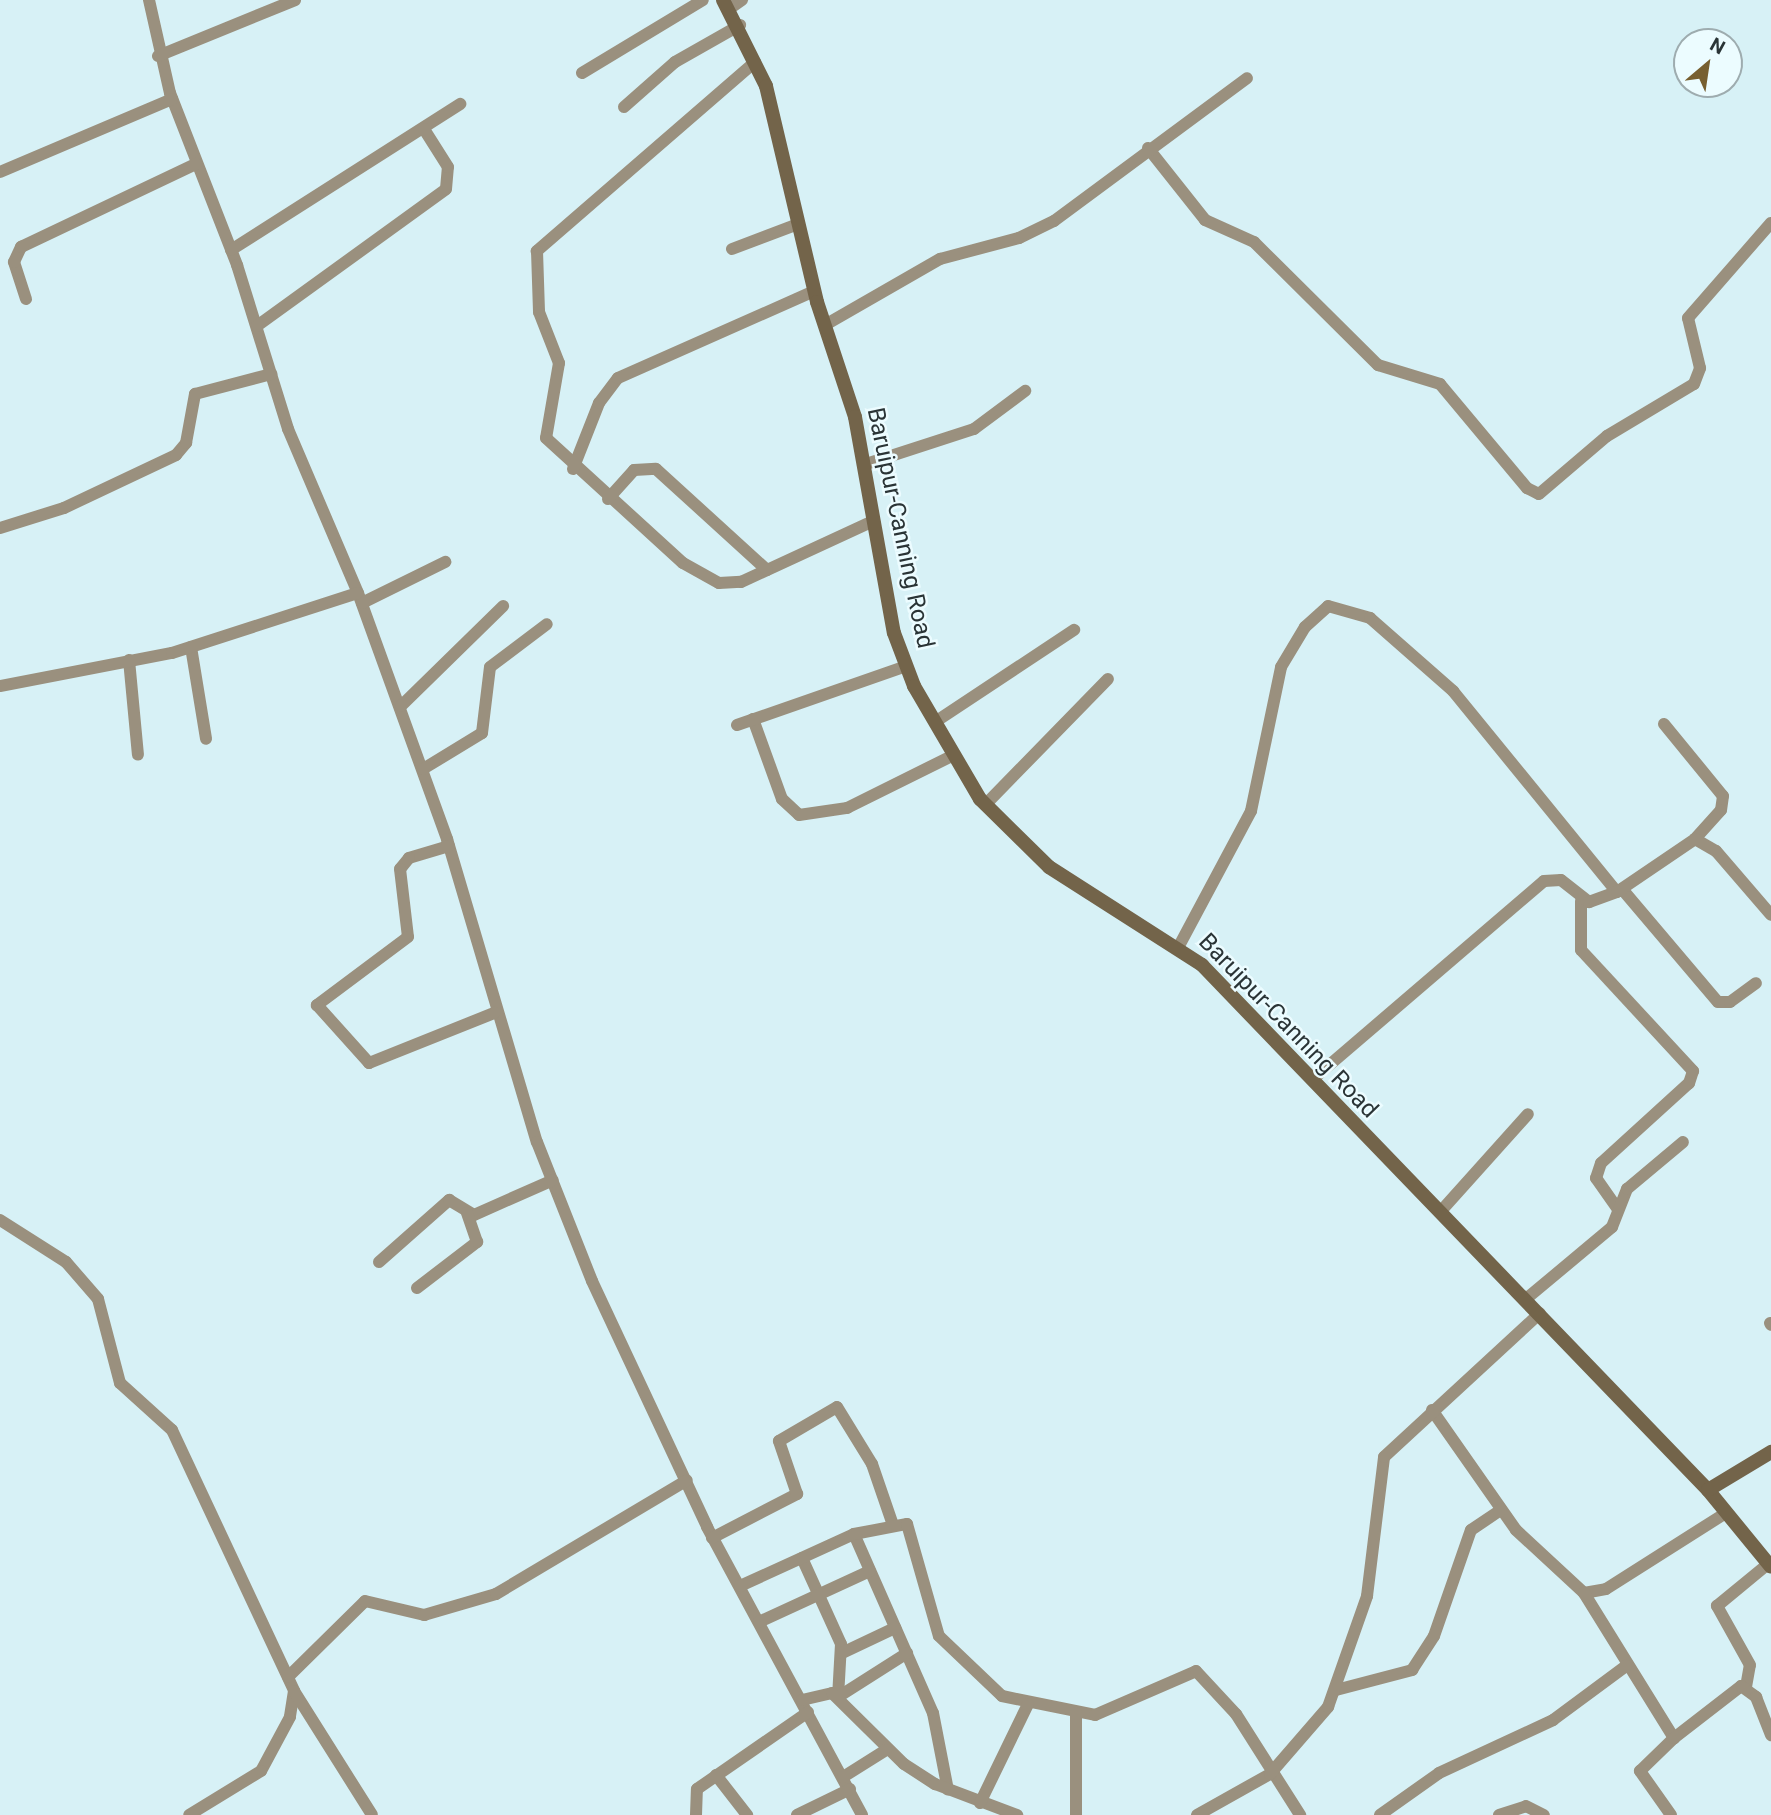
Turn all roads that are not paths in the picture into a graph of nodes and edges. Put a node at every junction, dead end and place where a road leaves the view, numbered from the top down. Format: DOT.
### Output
graph roads {
  1 [pos="149,0"];
  2 [pos="295,0"];
  3 [pos="703,0"];
  4 [pos="731,3"];
  5 [pos="740,25"];
  6 [pos="158,56"];
  7 [pos="755,61"];
  8 [pos="582,73"];
  9 [pos="1247,78"];
  10 [pos="172,99"];
  11 [pos="460,104"];
  12 [pos="624,107"];
  13 [pos="424,129"];
  14 [pos="1148,148"];
  15 [pos="197,164"];
  16 [pos="0,172"];
  17 [pos="1771,223"];
  18 [pos="799,224"];
  19 [pos="732,249"];
  20 [pos="231,250"];
  21 [pos="814,291"];
  22 [pos="26,299"];
  23 [pos="825,325"];
  24 [pos="257,326"];
  25 [pos="271,374"];
  26 [pos="1025,391"];
  27 [pos="863,465"];
  28 [pos="573,469"];
  29 [pos="607,499"];
  30 [pos="873,521"];
  31 [pos="0,527"];
  32 [pos="445,562"];
  33 [pos="767,570"];
  34 [pos="360,598"];
  35 [pos="503,606"];
  36 [pos="547,624"];
  37 [pos="1074,630"];
  38 [pos="191,648"];
  39 [pos="130,660"];
  40 [pos="906,666"];
  41 [pos="1108,679"];
  42 [pos="0,686"];
  43 [pos="401,706"];
  44 [pos="753,719"];
  45 [pos="935,722"];
  46 [pos="1664,724"];
  47 [pos="737,725"];
  48 [pos="206,739"];
  49 [pos="138,755"];
  50 [pos="954,755"];
  51 [pos="423,769"];
  52 [pos="985,805"];
  53 [pos="1695,839"];
  54 [pos="449,846"];
  55 [pos="1619,891"];
  56 [pos="1581,901"];
  57 [pos="1771,915"];
  58 [pos="1180,946"];
  59 [pos="1756,983"];
  60 [pos="494,1013"];
  61 [pos="1313,1079"];
  62 [pos="1528,1114"];
  63 [pos="1683,1142"];
  64 [pos="553,1180"];
  65 [pos="1618,1209"];
  66 [pos="1441,1211"];
  67 [pos="467,1213"];
  68 [pos="0,1220"];
  69 [pos="379,1262"];
  70 [pos="417,1288"];
  71 [pos="1526,1299"];
  72 [pos="1540,1313"];
  73 [pos="1432,1410"];
  74 [pos="1771,1452"];
  75 [pos="687,1480"];
  76 [pos="1708,1490"];
  77 [pos="1501,1510"];
  78 [pos="1724,1514"];
  79 [pos="892,1522"];
  80 [pos="854,1534"];
  81 [pos="712,1538"];
  82 [pos="802,1558"];
  83 [pos="1769,1565"];
  84 [pos="870,1571"];
  85 [pos="740,1586"];
  86 [pos="820,1592"];
  87 [pos="1584,1593"];
  88 [pos="760,1622"];
  89 [pos="895,1628"];
  90 [pos="842,1653"];
  91 [pos="907,1653"];
  92 [pos="1626,1666"];
  93 [pos="289,1677"];
  94 [pos="1746,1687"];
  95 [pos="1336,1690"];
  96 [pos="294,1691"];
  97 [pos="838,1697"];
  98 [pos="802,1700"];
  99 [pos="1028,1704"];
  100 [pos="808,1712"];
  101 [pos="1076,1713"];
  102 [pos="1771,1735"];
  103 [pos="1674,1738"];
  104 [pos="886,1750"];
  105 [pos="1270,1774"];
  106 [pos="716,1775"];
  107 [pos="847,1783"];
  108 [pos="948,1790"];
  109 [pos="980,1803"];
  110 [pos="189,1815"];
  111 [pos="372,1815"];
  112 [pos="696,1815"];
  113 [pos="747,1815"];
  114 [pos="797,1815"];
  115 [pos="862,1815"];
  116 [pos="1017,1815"];
  117 [pos="1076,1815"];
  118 [pos="1197,1815"];
  119 [pos="1300,1815"];
  120 [pos="1380,1815"];
  121 [pos="1499,1815"];
  122 [pos="1544,1815"];
  123 [pos="1671,1815"];
  1 -- 6 [label="street"];
  2 -- 6 [label="street"];
  3 -- 8 [label="street"];
  4 -- 5 [label="main road, Baruipur-Canning Road"];
  5 -- 7 [label="main road, Baruipur-Canning Road"];
  5 -- 12 [label="street"];
  6 -- 10 [label="street"];
  7 -- 18 [label="main road, Baruipur-Canning Road"];
  7 -- 28 [label="street"];
  9 -- 14 [label="street"];
  10 -- 15 [label="street"];
  10 -- 16 [label="street"];
  11 -- 13 [label="street"];
  13 -- 20 [label="street"];
  13 -- 24 [label="street"];
  14 -- 17 [label="street"];
  14 -- 23 [label="street"];
  15 -- 20 [label="street"];
  15 -- 22 [label="street"];
  18 -- 19 [label="street"];
  18 -- 21 [label="main road, Baruipur-Canning Road"];
  20 -- 24 [label="street"];
  21 -- 23 [label="main road, Baruipur-Canning Road"];
  21 -- 28 [label="street"];
  23 -- 27 [label="main road, Baruipur-Canning Road"];
  24 -- 25 [label="street"];
  25 -- 31 [label="street"];
  25 -- 34 [label="street"];
  26 -- 27 [label="street"];
  27 -- 30 [label="main road, Baruipur-Canning Road"];
  28 -- 29 [label="street"];
  29 -- 33 [label="street"];
  29 -- 33 [label="street"];
  30 -- 33 [label="street"];
  30 -- 40 [label="main road, Baruipur-Canning Road"];
  32 -- 34 [label="street"];
  34 -- 38 [label="street"];
  34 -- 43 [label="street"];
  35 -- 43 [label="street"];
  36 -- 51 [label="street"];
  37 -- 45 [label="street"];
  38 -- 39 [label="street"];
  38 -- 48 [label="street"];
  39 -- 42 [label="street"];
  39 -- 49 [label="street"];
  40 -- 44 [label="street"];
  40 -- 45 [label="main road, Baruipur-Canning Road"];
  41 -- 52 [label="street"];
  43 -- 51 [label="street"];
  44 -- 47 [label="street"];
  44 -- 50 [label="street"];
  45 -- 50 [label="main road, Baruipur-Canning Road"];
  46 -- 53 [label="street"];
  50 -- 52 [label="main road, Baruipur-Canning Road"];
  51 -- 54 [label="street"];
  52 -- 58 [label="main road, Baruipur-Canning Road"];
  53 -- 55 [label="street"];
  53 -- 57 [label="street"];
  54 -- 60 [label="street"];
  54 -- 60 [label="street"];
  55 -- 56 [label="street"];
  55 -- 58 [label="street"];
  55 -- 59 [label="street"];
  56 -- 61 [label="street"];
  56 -- 65 [label="street"];
  58 -- 61 [label="main road, Baruipur-Canning Road"];
  60 -- 64 [label="street"];
  61 -- 66 [label="main road, Baruipur-Canning Road"];
  62 -- 66 [label="street"];
  63 -- 65 [label="street"];
  64 -- 67 [label="street"];
  64 -- 75 [label="street"];
  65 -- 71 [label="street"];
  66 -- 71 [label="main road, Baruipur-Canning Road"];
  67 -- 69 [label="street"];
  67 -- 70 [label="street"];
  68 -- 93 [label="street"];
  71 -- 72 [label="main road, Baruipur-Canning Road"];
  72 -- 73 [label="street"];
  72 -- 76 [label="main road, Baruipur-Canning Road"];
  73 -- 77 [label="street"];
  73 -- 95 [label="street"];
  74 -- 76 [label="main road"];
  75 -- 81 [label="street"];
  75 -- 93 [label="street"];
  76 -- 78 [label="main road, Baruipur-Canning Road"];
  77 -- 87 [label="street"];
  77 -- 95 [label="street"];
  78 -- 83 [label="main road, Baruipur-Canning Road"];
  78 -- 87 [label="street"];
  79 -- 80 [label="street"];
  79 -- 81 [label="street"];
  79 -- 99 [label="street"];
  80 -- 82 [label="street"];
  80 -- 84 [label="street"];
  81 -- 85 [label="street"];
  82 -- 85 [label="street"];
  82 -- 86 [label="street"];
  83 -- 94 [label="street"];
  84 -- 86 [label="street"];
  84 -- 89 [label="street"];
  85 -- 88 [label="street"];
  86 -- 88 [label="street"];
  86 -- 90 [label="street"];
  87 -- 92 [label="street"];
  88 -- 98 [label="street"];
  89 -- 90 [label="street"];
  89 -- 91 [label="street"];
  90 -- 97 [label="street"];
  91 -- 97 [label="street"];
  91 -- 108 [label="street"];
  92 -- 103 [label="street"];
  92 -- 120 [label="street"];
  93 -- 96 [label="street"];
  94 -- 102 [label="street"];
  94 -- 103 [label="street"];
  95 -- 105 [label="street"];
  96 -- 110 [label="street"];
  96 -- 111 [label="street"];
  97 -- 98 [label="street"];
  97 -- 104 [label="street"];
  98 -- 100 [label="street"];
  99 -- 101 [label="street"];
  99 -- 109 [label="street"];
  100 -- 106 [label="street"];
  100 -- 107 [label="street"];
  101 -- 105 [label="street"];
  101 -- 117 [label="street"];
  103 -- 123 [label="street"];
  104 -- 107 [label="street"];
  104 -- 108 [label="street"];
  105 -- 118 [label="street"];
  105 -- 119 [label="street"];
  106 -- 112 [label="street"];
  106 -- 113 [label="street"];
  107 -- 114 [label="street"];
  107 -- 115 [label="street"];
  108 -- 109 [label="street"];
  109 -- 116 [label="street"];
  121 -- 122 [label="street"];
}
